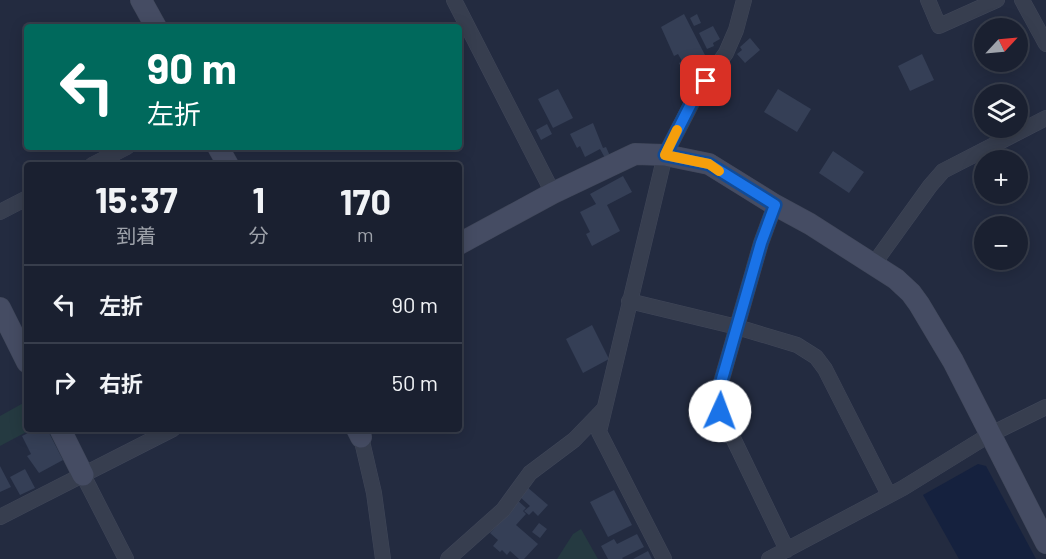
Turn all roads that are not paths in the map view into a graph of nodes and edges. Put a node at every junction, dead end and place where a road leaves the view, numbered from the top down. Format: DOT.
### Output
graph roads {
  1 [pos="141,0"];
  2 [pos="454,0"];
  3 [pos="744,0"];
  4 [pos="928,0"];
  5 [pos="998,0"];
  6 [pos="1022,0"];
  7 [pos="154,24"];
  8 [pos="1046,44"];
  9 [pos="1046,118"];
  10 [pos="121,150"];
  11 [pos="665,155"];
  12 [pos="98,162"];
  13 [pos="553,193"];
  14 [pos="24,200"];
  15 [pos="775,205"];
  16 [pos="0,212"];
  17 [pos="462,242"];
  18 [pos="873,265"];
  19 [pos="629,301"];
  20 [pos="0,308"];
  21 [pos="737,327"];
  22 [pos="24,356"];
  23 [pos="606,406"];
  24 [pos="1046,407"];
  25 [pos="62,432"];
  26 [pos="167,432"];
  27 [pos="359,433"];
  28 [pos="989,435"];
  29 [pos="83,475"];
  30 [pos="889,495"];
  31 [pos="0,517"];
  32 [pos="1046,543"];
  33 [pos="787,550"];
  34 [pos="126,559"];
  35 [pos="383,559"];
  36 [pos="448,559"];
  37 [pos="664,559"];
  38 [pos="769,559"];
  1 -- 7 [label="street"];
  2 -- 13 [label="street"];
  3 -- 11 [label="street"];
  4 -- 5 [label="street"];
  6 -- 8 [label="street"];
  9 -- 18 [label="street"];
  10 -- 12 [label="street"];
  11 -- 13 [label="street"];
  11 -- 15 [label="street"];
  11 -- 19 [label="street"];
  13 -- 17 [label="street"];
  14 -- 16 [label="street"];
  15 -- 18 [label="street"];
  15 -- 21 [label="street"];
  18 -- 28 [label="street"];
  19 -- 21 [label="street"];
  19 -- 23 [label="street"];
  20 -- 22 [label="street"];
  21 -- 30 [label="street"];
  21 -- 33 [label="street"];
  23 -- 36 [label="street"];
  23 -- 37 [label="street"];
  24 -- 28 [label="street"];
  25 -- 29 [label="street"];
  26 -- 29 [label="street"];
  27 -- 35 [label="street"];
  28 -- 30 [label="street"];
  28 -- 32 [label="street"];
  29 -- 31 [label="street"];
  29 -- 34 [label="street"];
  30 -- 33 [label="street"];
  33 -- 38 [label="street"];
}
